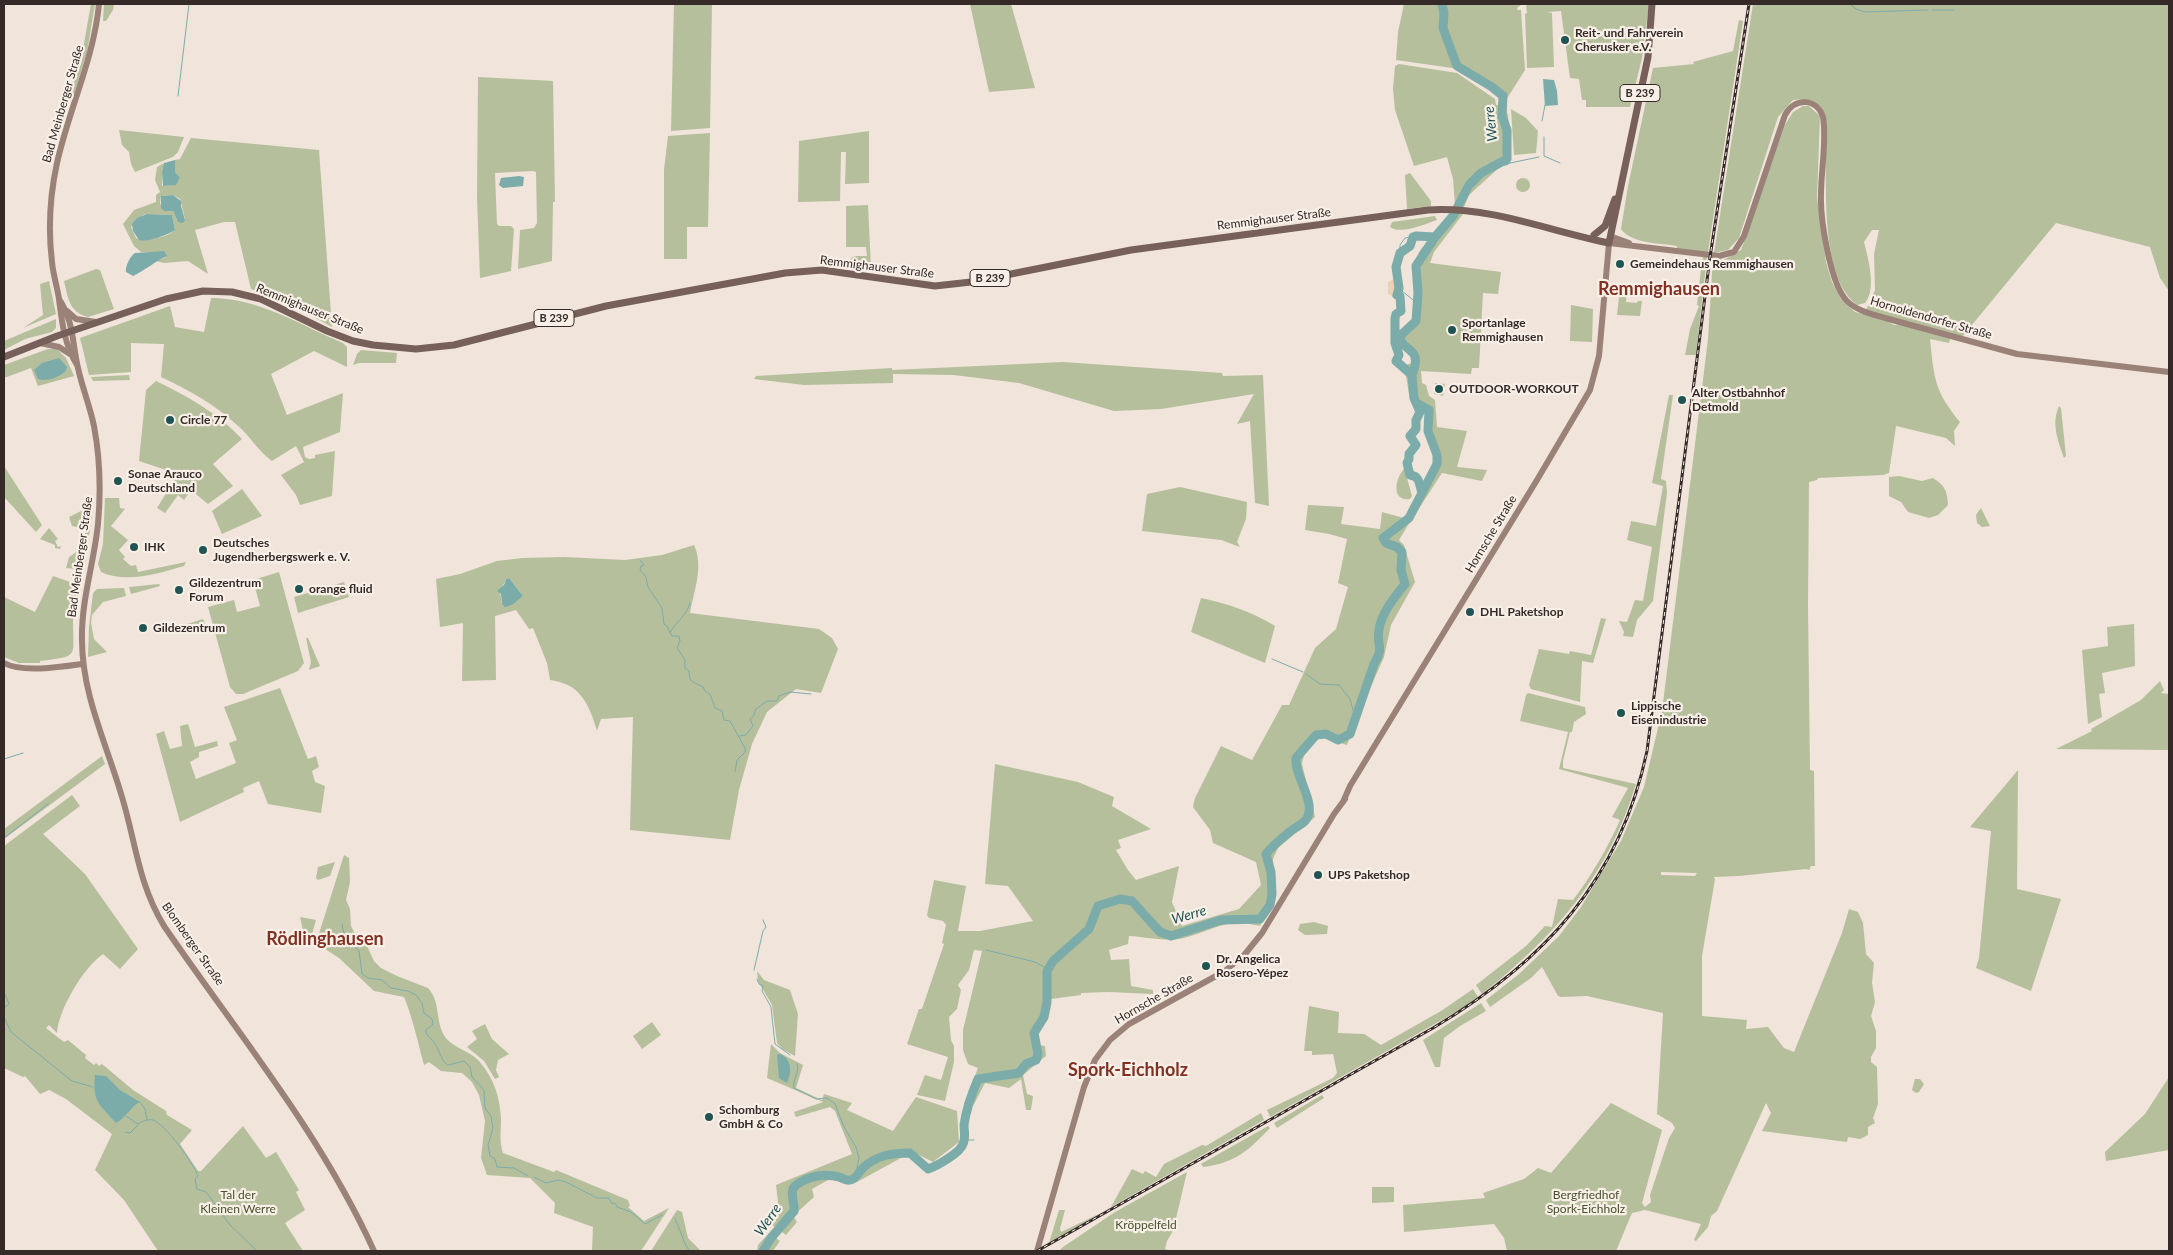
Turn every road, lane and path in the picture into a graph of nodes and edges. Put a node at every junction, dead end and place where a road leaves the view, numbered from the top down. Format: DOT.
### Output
graph roads {
  1 [pos="99,4"];
  2 [pos="1652,4"];
  3 [pos="1619,192"];
  4 [pos="1594,235"];
  5 [pos="1584,236"];
  6 [pos="1610,237"];
  7 [pos="59,299"];
  8 [pos="66,310"];
  9 [pos="98,322"];
  10 [pos="72,331"];
  11 [pos="64,334"];
  12 [pos="39,343"];
  13 [pos="71,355"];
  14 [pos="4,357"];
  15 [pos="77,365"];
  16 [pos="2169,372"];
  17 [pos="4,663"];
  18 [pos="82,664"];
  19 [pos="374,1251"];
  20 [pos="1037,1251"];
  1 -- 7 [label="street, Bad Meinberger Straße"];
  2 -- 3 [label="main road, B 239"];
  3 -- 4 [label="main road"];
  3 -- 6 [label="main road, B 239"];
  4 -- 5 [label="main road, Remmighauser Straße / B 239"];
  4 -- 6 [label="main road, Remmighauser Straße / B 239"];
  5 -- 6 [label="main road, Remmighauser Straße / B 239"];
  5 -- 9 [label="main road, Remmighauser Straße / B 239"];
  6 -- 16 [label="street, Hornoldendorfer Straße"];
  6 -- 20 [label="street, Hornsche Straße"];
  7 -- 8 [label="street, Bad Meinberger Straße"];
  7 -- 11 [label="street, Bad Meinberger Straße"];
  8 -- 9 [label="street"];
  8 -- 10 [label="street, Bad Meinberger Straße"];
  9 -- 10 [label="main road, Remmighauser Straße / B 239"];
  10 -- 11 [label="main road, Remmighauser Straße / B 239"];
  10 -- 15 [label="street, Bad Meinberger Straße"];
  11 -- 12 [label="main road, B 239"];
  11 -- 13 [label="street, Bad Meinberger Straße"];
  12 -- 13 [label="street"];
  12 -- 14 [label="main road, B 239"];
  13 -- 15 [label="street, Bad Meinberger Straße"];
  15 -- 18 [label="street, Bad Meinberger Straße"];
  17 -- 18 [label="street"];
  18 -- 19 [label="street, Blomberger Straße"];
}
